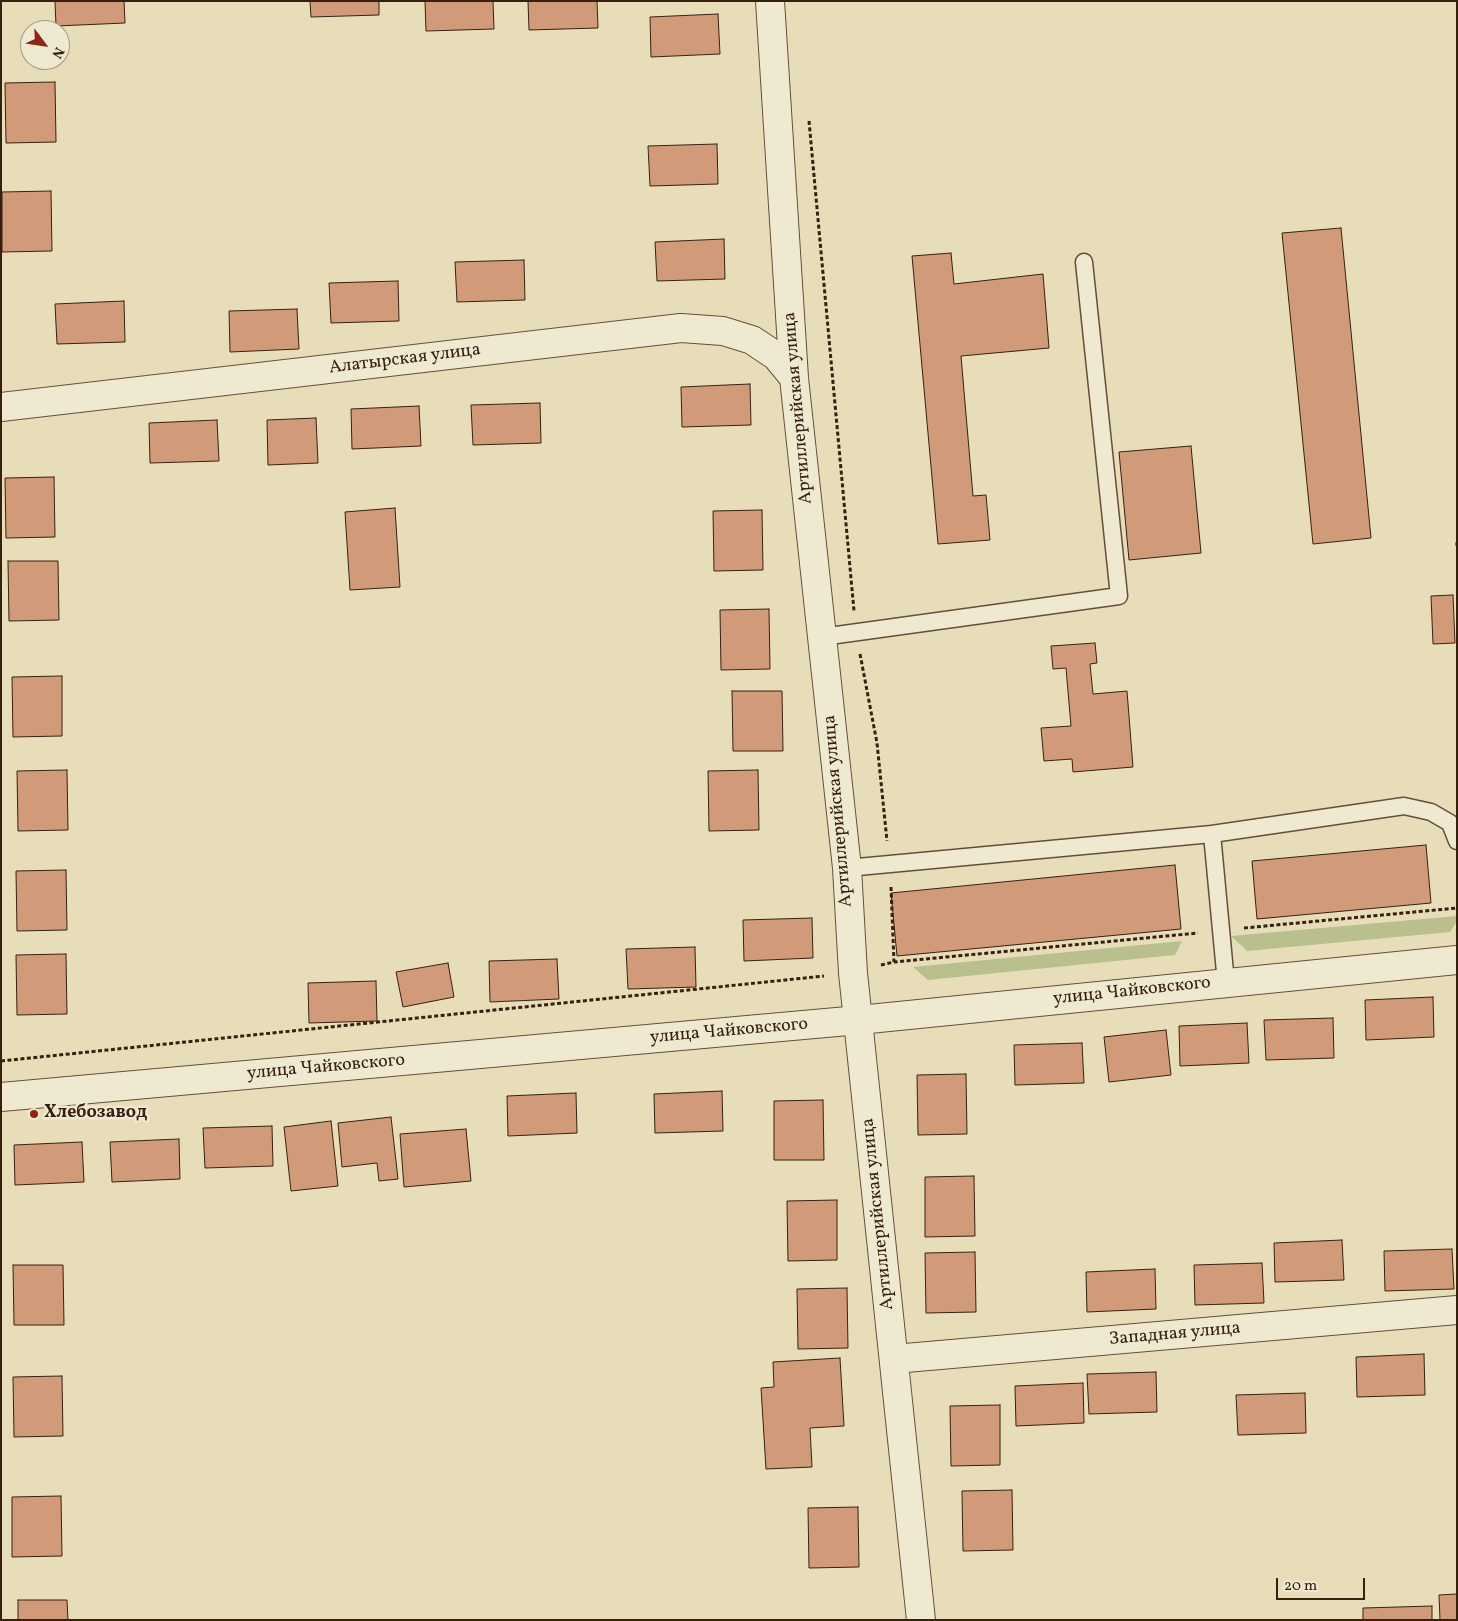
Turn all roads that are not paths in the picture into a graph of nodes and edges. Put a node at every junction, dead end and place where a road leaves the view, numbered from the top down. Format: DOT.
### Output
graph roads {
  1 [pos="770,1"];
  2 [pos="1084,262"];
  3 [pos="794,378"];
  4 [pos="1,407"];
  5 [pos="822,636"];
  6 [pos="1212,834"];
  7 [pos="1457,841"];
  8 [pos="847,868"];
  9 [pos="1457,960"];
  10 [pos="1226,983"];
  11 [pos="859,1020"];
  12 [pos="1,1097"];
  13 [pos="1457,1310"];
  14 [pos="894,1359"];
  15 [pos="921,1620"];
  1 -- 3 [label="street, Артиллерийская улица"];
  2 -- 5 [label="lane"];
  3 -- 4 [label="street, Алатырская улица"];
  3 -- 5 [label="street, Артиллерийская улица"];
  5 -- 8 [label="street, Артиллерийская улица"];
  6 -- 7 [label="lane"];
  6 -- 8 [label="lane"];
  6 -- 10 [label="lane"];
  8 -- 11 [label="street, Артиллерийская улица"];
  9 -- 10 [label="street, улица Чайковского"];
  10 -- 11 [label="street, улица Чайковского"];
  11 -- 12 [label="street, улица Чайковского"];
  11 -- 14 [label="street, Артиллерийская улица"];
  13 -- 14 [label="street, Западная улица"];
  14 -- 15 [label="street, Артиллерийская улица"];
}
